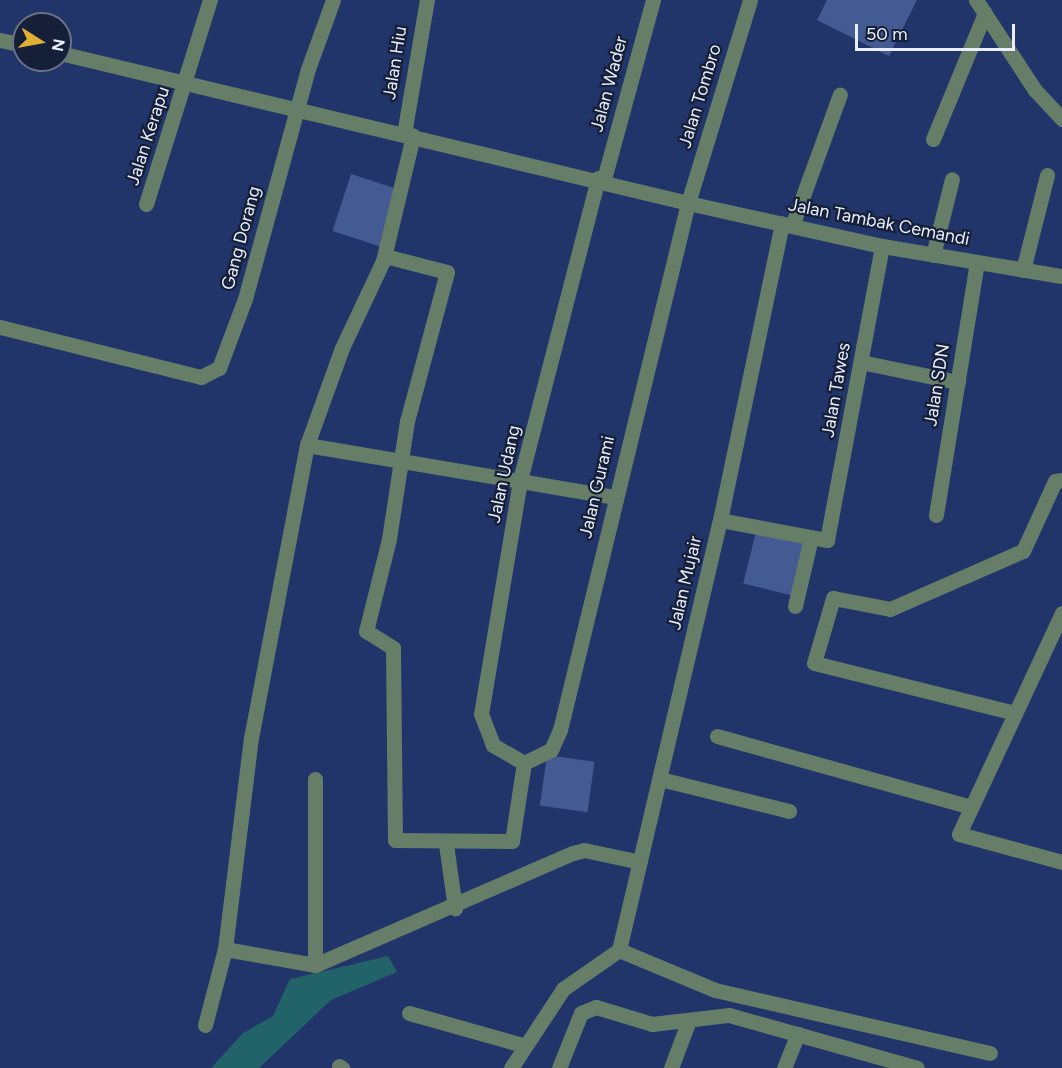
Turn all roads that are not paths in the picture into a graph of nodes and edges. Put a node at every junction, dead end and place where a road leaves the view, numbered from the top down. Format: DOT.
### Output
graph roads {
  1 [pos="210,0"];
  2 [pos="333,0"];
  3 [pos="427,0"];
  4 [pos="653,0"];
  5 [pos="750,0"];
  6 [pos="976,0"];
  7 [pos="985,13"];
  8 [pos="72,56"];
  9 [pos="186,81"];
  10 [pos="840,94"];
  11 [pos="300,107"];
  12 [pos="1062,119"];
  13 [pos="409,135"];
  14 [pos="933,139"];
  15 [pos="1047,175"];
  16 [pos="601,178"];
  17 [pos="952,178"];
  18 [pos="688,203"];
  19 [pos="146,204"];
  20 [pos="787,224"];
  21 [pos="882,246"];
  22 [pos="933,255"];
  23 [pos="385,256"];
  24 [pos="977,262"];
  25 [pos="1023,270"];
  26 [pos="1062,276"];
  27 [pos="0,327"];
  28 [pos="861,362"];
  29 [pos="958,382"];
  30 [pos="307,445"];
  31 [pos="399,464"];
  32 [pos="520,480"];
  33 [pos="1062,480"];
  34 [pos="614,497"];
  35 [pos="936,515"];
  36 [pos="720,520"];
  37 [pos="811,538"];
  38 [pos="795,606"];
  39 [pos="1062,613"];
  40 [pos="1015,713"];
  41 [pos="717,736"];
  42 [pos="524,763"];
  43 [pos="315,779"];
  44 [pos="660,780"];
  45 [pos="971,807"];
  46 [pos="789,811"];
  47 [pos="446,844"];
  48 [pos="1060,858"];
  49 [pos="640,865"];
  50 [pos="455,908"];
  51 [pos="225,949"];
  52 [pos="619,950"];
  53 [pos="315,965"];
  54 [pos="409,1013"];
  55 [pos="689,1020"];
  56 [pos="205,1025"];
  57 [pos="798,1034"];
  58 [pos="523,1045"];
  59 [pos="990,1053"];
  60 [pos="897,1065"];
  61 [pos="511,1068"];
  62 [pos="559,1068"];
  63 [pos="671,1068"];
  64 [pos="784,1068"];
  65 [pos="917,1068"];
  1 -- 9 [label="street, Jalan Kerapu"];
  2 -- 11 [label="street, Gang Dorang"];
  3 -- 13 [label="street, Jalan Hiu"];
  4 -- 16 [label="street, Jalan Wader"];
  5 -- 18 [label="street, Jalan Tombro"];
  6 -- 7 [label="street"];
  7 -- 12 [label="street"];
  7 -- 14 [label="street"];
  8 -- 9 [label="street, Jalan Tambak Cemandi"];
  9 -- 11 [label="street, Jalan Tambak Cemandi"];
  9 -- 19 [label="street, Jalan Kerapu"];
  10 -- 20 [label="street, Jalan Mujair"];
  11 -- 13 [label="street, Jalan Tambak Cemandi"];
  11 -- 27 [label="street, Gang Dorang"];
  13 -- 16 [label="street, Jalan Tambak Cemandi"];
  13 -- 23 [label="street, Jalan Hiu"];
  15 -- 25 [label="street"];
  16 -- 18 [label="street, Jalan Tambak Cemandi"];
  16 -- 32 [label="street, Jalan Udang"];
  17 -- 22 [label="street"];
  18 -- 20 [label="street, Jalan Tambak Cemandi"];
  18 -- 34 [label="street, Jalan Gurami"];
  20 -- 21 [label="street, Jalan Tambak Cemandi"];
  20 -- 36 [label="street, Jalan Mujair"];
  21 -- 22 [label="street, Jalan Tambak Cemandi"];
  21 -- 28 [label="street, Jalan Tawes"];
  22 -- 24 [label="street, Jalan Tambak Cemandi"];
  23 -- 30 [label="street, Jalan Hiu"];
  23 -- 31 [label="street"];
  24 -- 25 [label="street, Jalan Tambak Cemandi"];
  24 -- 29 [label="street, Jalan SDN"];
  25 -- 26 [label="street, Jalan Tambak Cemandi"];
  28 -- 29 [label="street"];
  28 -- 37 [label="street, Jalan Tawes"];
  29 -- 35 [label="street, Jalan SDN"];
  30 -- 31 [label="street"];
  30 -- 51 [label="street, Jalan Hiu"];
  31 -- 32 [label="street"];
  31 -- 47 [label="street"];
  32 -- 34 [label="street"];
  32 -- 42 [label="street, Jalan Udang"];
  33 -- 40 [label="street"];
  34 -- 42 [label="street, Jalan Gurami"];
  36 -- 37 [label="street"];
  36 -- 44 [label="street, Jalan Mujair"];
  37 -- 38 [label="street"];
  39 -- 40 [label="street"];
  40 -- 45 [label="street"];
  41 -- 45 [label="street"];
  42 -- 47 [label="street"];
  43 -- 53 [label="street"];
  44 -- 46 [label="street"];
  44 -- 49 [label="street, Jalan Mujair"];
  45 -- 48 [label="street"];
  47 -- 50 [label="street"];
  49 -- 50 [label="street"];
  49 -- 52 [label="street, Jalan Mujair"];
  50 -- 53 [label="street"];
  51 -- 53 [label="street"];
  51 -- 56 [label="street, Jalan Hiu"];
  52 -- 58 [label="street"];
  52 -- 59 [label="street"];
  54 -- 58 [label="street"];
  55 -- 57 [label="street"];
  55 -- 62 [label="street"];
  55 -- 63 [label="street"];
  57 -- 60 [label="street"];
  57 -- 64 [label="street"];
  58 -- 61 [label="street"];
  60 -- 65 [label="street"];
}
